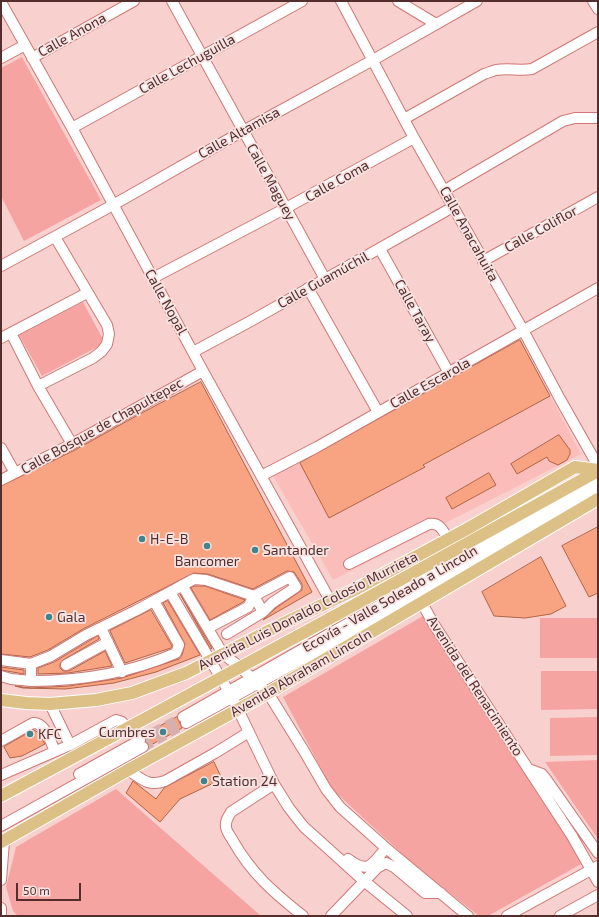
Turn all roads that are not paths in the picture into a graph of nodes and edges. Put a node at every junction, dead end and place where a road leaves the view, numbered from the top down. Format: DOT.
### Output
graph roads {
  1 [pos="134,1"];
  2 [pos="172,1"];
  3 [pos="302,1"];
  4 [pos="340,1"];
  5 [pos="398,1"];
  6 [pos="477,1"];
  7 [pos="593,1"];
  8 [pos="1,2"];
  9 [pos="598,10"];
  10 [pos="436,24"];
  11 [pos="598,32"];
  12 [pos="24,45"];
  13 [pos="201,55"];
  14 [pos="1,58"];
  15 [pos="32,58"];
  16 [pos="373,60"];
  17 [pos="598,118"];
  18 [pos="404,119"];
  19 [pos="72,128"];
  20 [pos="243,131"];
  21 [pos="414,138"];
  22 [pos="445,190"];
  23 [pos="598,197"];
  24 [pos="113,205"];
  25 [pos="453,207"];
  26 [pos="286,208"];
  27 [pos="55,237"];
  28 [pos="380,249"];
  29 [pos="483,260"];
  30 [pos="1,266"];
  31 [pos="153,278"];
  32 [pos="325,279"];
  33 [pos="308,288"];
  34 [pos="598,288"];
  35 [pos="87,293"];
  36 [pos="523,330"];
  37 [pos="11,333"];
  38 [pos="1,338"];
  39 [pos="193,352"];
  40 [pos="203,371"];
  41 [pos="450,372"];
  42 [pos="38,386"];
  43 [pos="378,412"];
  44 [pos="72,444"];
  45 [pos="1,448"];
  46 [pos="598,466"];
  47 [pos="598,471"];
  48 [pos="15,473"];
  49 [pos="261,476"];
  50 [pos="1,480"];
  51 [pos="598,481"];
  52 [pos="598,489"];
  53 [pos="598,499"];
  54 [pos="495,528"];
  55 [pos="467,529"];
  56 [pos="448,539"];
  57 [pos="349,564"];
  58 [pos="182,585"];
  59 [pos="358,588"];
  60 [pos="387,588"];
  61 [pos="170,592"];
  62 [pos="254,596"];
  63 [pos="154,601"];
  64 [pos="331,602"];
  65 [pos="422,603"];
  66 [pos="263,612"];
  67 [pos="101,628"];
  68 [pos="208,628"];
  69 [pos="227,634"];
  70 [pos="108,642"];
  71 [pos="223,654"];
  72 [pos="1,660"];
  73 [pos="210,661"];
  74 [pos="31,664"];
  75 [pos="66,665"];
  76 [pos="240,667"];
  77 [pos="122,672"];
  78 [pos="1,676"];
  79 [pos="220,677"];
  80 [pos="31,681"];
  81 [pos="256,681"];
  82 [pos="230,693"];
  83 [pos="268,693"];
  84 [pos="1,700"];
  85 [pos="50,704"];
  86 [pos="238,709"];
  87 [pos="184,720"];
  88 [pos="127,729"];
  89 [pos="249,732"];
  90 [pos="1,741"];
  91 [pos="70,745"];
  92 [pos="55,751"];
  93 [pos="528,769"];
  94 [pos="128,770"];
  95 [pos="1,775"];
  96 [pos="274,784"];
  97 [pos="1,796"];
  98 [pos="1,818"];
  99 [pos="1,826"];
  100 [pos="2,842"];
  101 [pos="322,844"];
  102 [pos="386,848"];
  103 [pos="598,852"];
  104 [pos="594,868"];
  105 [pos="1,880"];
  106 [pos="364,881"];
  107 [pos="598,882"];
  108 [pos="441,893"];
  109 [pos="598,895"];
  110 [pos="1,908"];
  111 [pos="1,916"];
  112 [pos="303,916"];
  113 [pos="331,916"];
  114 [pos="407,916"];
  115 [pos="468,916"];
  116 [pos="508,916"];
  117 [pos="560,916"];
  1 -- 15 [label="street, Calle Anona"];
  2 -- 13 [label="street, Calle Maguey"];
  3 -- 13 [label="street, Calle Lechuguilla"];
  4 -- 16 [label="street, Calle Anacahuita"];
  5 -- 10 [label="street"];
  6 -- 10 [label="street, Calle Altamisa"];
  7 -- 9 [label="street"];
  8 -- 12 [label="street, Calle Nopal"];
  10 -- 16 [label="street, Calle Altamisa"];
  11 -- 18 [label="street"];
  12 -- 14 [label="street"];
  12 -- 15 [label="street, Calle Nopal"];
  13 -- 19 [label="street, Calle Lechuguilla"];
  13 -- 20 [label="street, Calle Maguey"];
  15 -- 19 [label="street, Calle Nopal"];
  16 -- 18 [label="street, Calle Anacahuita"];
  16 -- 20 [label="street, Calle Altamisa"];
  17 -- 22 [label="street"];
  18 -- 21 [label="street, Calle Anacahuita"];
  19 -- 24 [label="street, Calle Nopal"];
  20 -- 24 [label="street, Calle Altamisa"];
  20 -- 26 [label="street, Calle Maguey"];
  21 -- 22 [label="street, Calle Anacahuita"];
  21 -- 26 [label="street, Calle Coma"];
  22 -- 25 [label="street, Calle Anacahuita"];
  23 -- 29 [label="street, Calle Coliflor"];
  24 -- 27 [label="street, Calle Altamisa"];
  24 -- 31 [label="street, Calle Nopal"];
  25 -- 28 [label="street, Calle Guamúchil"];
  25 -- 29 [label="street, Calle Anacahuita"];
  26 -- 31 [label="street, Calle Coma"];
  26 -- 32 [label="street, Calle Maguey"];
  27 -- 30 [label="street, Calle Altamisa"];
  27 -- 35 [label="street"];
  28 -- 32 [label="street, Calle Guamúchil"];
  28 -- 41 [label="street, Calle Taray"];
  29 -- 36 [label="street, Calle Anacahuita"];
  31 -- 39 [label="street, Calle Nopal"];
  32 -- 33 [label="street, Calle Guamúchil"];
  33 -- 39 [label="street, Calle Guamúchil"];
  33 -- 43 [label="street"];
  34 -- 36 [label="street, Calle Escarola"];
  35 -- 37 [label="street"];
  35 -- 42 [label="street"];
  36 -- 41 [label="street, Calle Escarola"];
  36 -- 46 [label="street, Calle Anacahuita"];
  37 -- 38 [label="street"];
  37 -- 42 [label="street"];
  39 -- 40 [label="street, Calle Nopal"];
  40 -- 44 [label="street, Calle Bosque de Chapultepec"];
  40 -- 49 [label="street, Calle Nopal"];
  41 -- 43 [label="street, Calle Escarola"];
  42 -- 44 [label="street"];
  43 -- 49 [label="street, Calle Escarola"];
  44 -- 48 [label="street, Calle Bosque de Chapultepec"];
  45 -- 48 [label="street"];
  47 -- 54 [label="main road"];
  47 -- 55 [label="main road, Avenida Luis Donaldo Colosio Murrieta"];
  48 -- 50 [label="street, Calle Bosque de Chapultepec"];
  49 -- 64 [label="street, Calle Nopal"];
  51 -- 81 [label="street, Ecovía - Valle Soleado a Lincoln"];
  52 -- 81 [label="street"];
  53 -- 65 [label="main road, Avenida Abraham Lincoln"];
  54 -- 55 [label="main road"];
  54 -- 60 [label="main road"];
  55 -- 56 [label="main road, Avenida Luis Donaldo Colosio Murrieta"];
  56 -- 57 [label="street"];
  56 -- 59 [label="main road, Avenida Luis Donaldo Colosio Murrieta"];
  58 -- 61 [label="street"];
  58 -- 62 [label="street"];
  58 -- 68 [label="street"];
  59 -- 60 [label="main road"];
  59 -- 64 [label="main road, Avenida Luis Donaldo Colosio Murrieta"];
  60 -- 76 [label="main road"];
  61 -- 63 [label="street"];
  61 -- 73 [label="street"];
  62 -- 66 [label="street"];
  62 -- 66 [label="street"];
  62 -- 68 [label="street"];
  63 -- 67 [label="street"];
  63 -- 77 [label="street"];
  64 -- 71 [label="main road, Avenida Luis Donaldo Colosio Murrieta"];
  65 -- 83 [label="main road, Avenida Abraham Lincoln"];
  65 -- 93 [label="street, Avenida del Renacimiento"];
  66 -- 69 [label="street"];
  67 -- 70 [label="street"];
  67 -- 74 [label="street"];
  68 -- 71 [label="street"];
  70 -- 75 [label="street"];
  70 -- 77 [label="street"];
  71 -- 73 [label="main road, Avenida Luis Donaldo Colosio Murrieta"];
  71 -- 76 [label="street"];
  72 -- 74 [label="street"];
  73 -- 79 [label="street"];
  73 -- 85 [label="main road, Avenida Luis Donaldo Colosio Murrieta"];
  74 -- 80 [label="street"];
  76 -- 79 [label="main road"];
  76 -- 81 [label="street"];
  77 -- 80 [label="street"];
  78 -- 80 [label="street"];
  79 -- 82 [label="street"];
  79 -- 88 [label="main road"];
  81 -- 82 [label="street"];
  81 -- 83 [label="street"];
  82 -- 86 [label="street"];
  82 -- 87 [label="street"];
  83 -- 86 [label="main road, Avenida Abraham Lincoln"];
  83 -- 102 [label="street"];
  84 -- 85 [label="main road, Avenida Luis Donaldo Colosio Murrieta"];
  85 -- 91 [label="street"];
  86 -- 89 [label="street"];
  86 -- 94 [label="main road, Avenida Abraham Lincoln"];
  88 -- 91 [label="street"];
  88 -- 97 [label="main road"];
  89 -- 94 [label="street"];
  89 -- 96 [label="street"];
  90 -- 92 [label="street"];
  91 -- 92 [label="street"];
  92 -- 95 [label="street"];
  93 -- 103 [label="street, Avenida del Renacimiento"];
  93 -- 104 [label="street, Avenida del Renacimiento"];
  94 -- 100 [label="main road, Avenida Abraham Lincoln"];
  96 -- 101 [label="street"];
  96 -- 112 [label="street"];
  98 -- 99 [label="street"];
  100 -- 105 [label="street"];
  101 -- 102 [label="street"];
  101 -- 106 [label="street"];
  102 -- 108 [label="street"];
  104 -- 107 [label="street, Avenida del Renacimiento"];
  104 -- 116 [label="street"];
  106 -- 108 [label="street"];
  106 -- 113 [label="street"];
  106 -- 114 [label="street"];
  108 -- 115 [label="street"];
  109 -- 117 [label="street"];
  110 -- 111 [label="street"];
}
